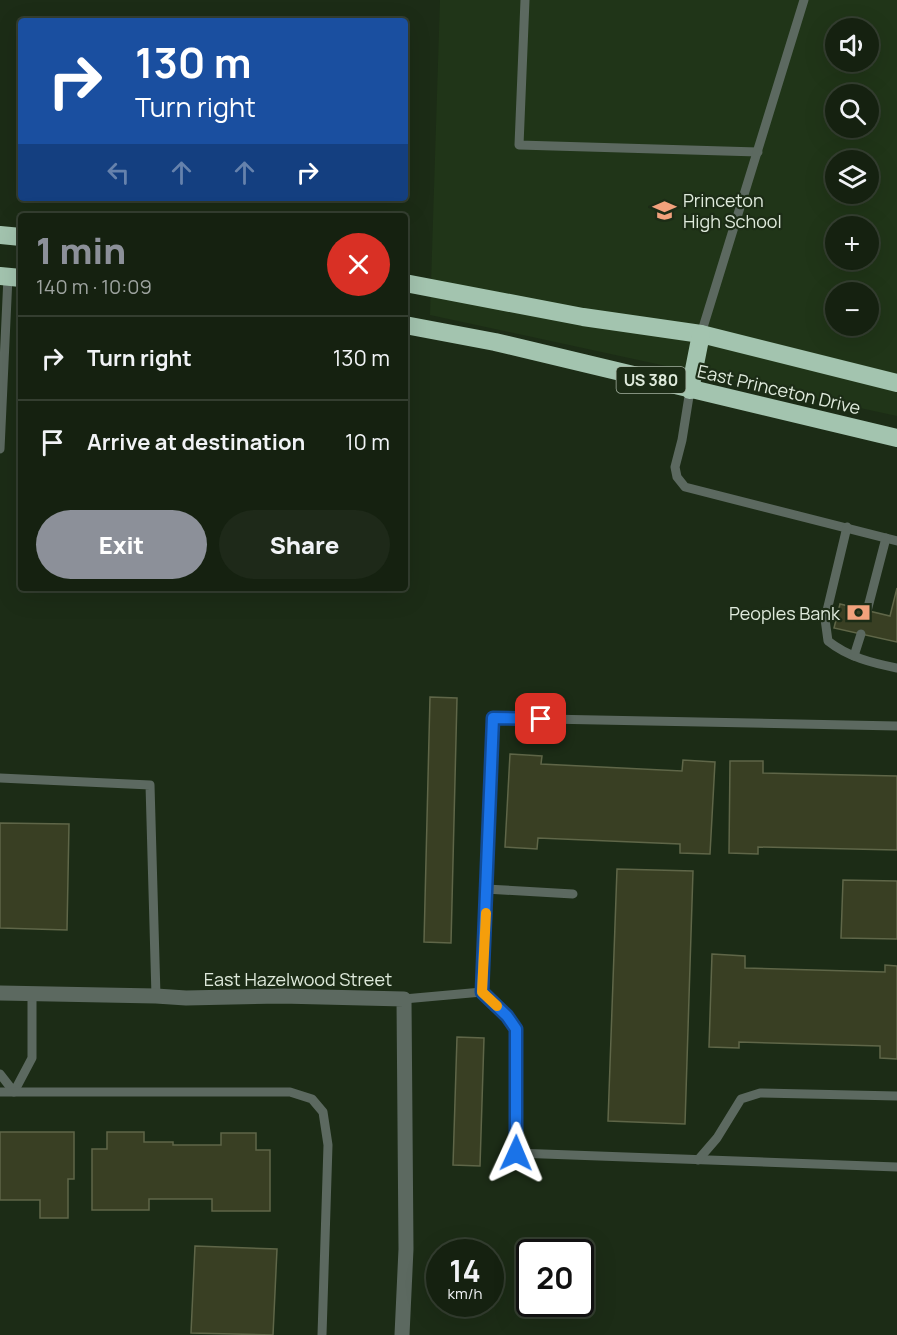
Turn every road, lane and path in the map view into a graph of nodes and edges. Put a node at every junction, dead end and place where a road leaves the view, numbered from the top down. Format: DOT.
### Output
graph roads {
  1 [pos="525,0"];
  2 [pos="804,0"];
  3 [pos="758,152"];
  4 [pos="0,235"];
  5 [pos="18,237"];
  6 [pos="10,277"];
  7 [pos="408,284"];
  8 [pos="408,326"];
  9 [pos="701,334"];
  10 [pos="897,383"];
  11 [pos="690,390"];
  12 [pos="897,438"];
  13 [pos="0,449"];
  14 [pos="847,527"];
  15 [pos="886,538"];
  16 [pos="897,541"];
  17 [pos="867,611"];
  18 [pos="861,634"];
  19 [pos="854,656"];
  20 [pos="897,668"];
  21 [pos="897,726"];
  22 [pos="0,778"];
  23 [pos="486,890"];
  24 [pos="573,894"];
  25 [pos="482,992"];
  26 [pos="0,993"];
  27 [pos="32,994"];
  28 [pos="156,996"];
  29 [pos="404,999"];
  30 [pos="0,1074"];
  31 [pos="0,1092"];
  32 [pos="14,1092"];
  33 [pos="897,1096"];
  34 [pos="698,1160"];
  35 [pos="897,1167"];
  36 [pos="322,1335"];
  37 [pos="402,1335"];
  1 -- 3 [label="lane"];
  2 -- 3 [label="lane"];
  3 -- 9 [label="lane"];
  4 -- 5 [label="highway"];
  6 -- 13 [label="lane"];
  7 -- 9 [label="highway, East Princeton Drive"];
  8 -- 11 [label="highway, East Princeton Drive / US 380"];
  9 -- 10 [label="highway, East Princeton Drive"];
  9 -- 11 [label="highway"];
  11 -- 12 [label="highway, East Princeton Drive / US 380"];
  11 -- 14 [label="lane"];
  14 -- 15 [label="lane"];
  14 -- 19 [label="lane"];
  15 -- 16 [label="lane"];
  15 -- 17 [label="lane"];
  18 -- 19 [label="lane"];
  19 -- 20 [label="lane"];
  21 -- 23 [label="lane"];
  22 -- 28 [label="lane"];
  23 -- 24 [label="lane"];
  23 -- 25 [label="lane"];
  25 -- 29 [label="lane"];
  25 -- 34 [label="lane"];
  26 -- 27 [label="street, East Hazelwood Street"];
  27 -- 28 [label="street, East Hazelwood Street"];
  27 -- 32 [label="lane"];
  28 -- 29 [label="street, East Hazelwood Street"];
  29 -- 37 [label="street, East Hazelwood Street"];
  30 -- 32 [label="lane"];
  31 -- 32 [label="lane"];
  32 -- 36 [label="lane"];
  33 -- 34 [label="lane"];
  34 -- 35 [label="lane"];
}
